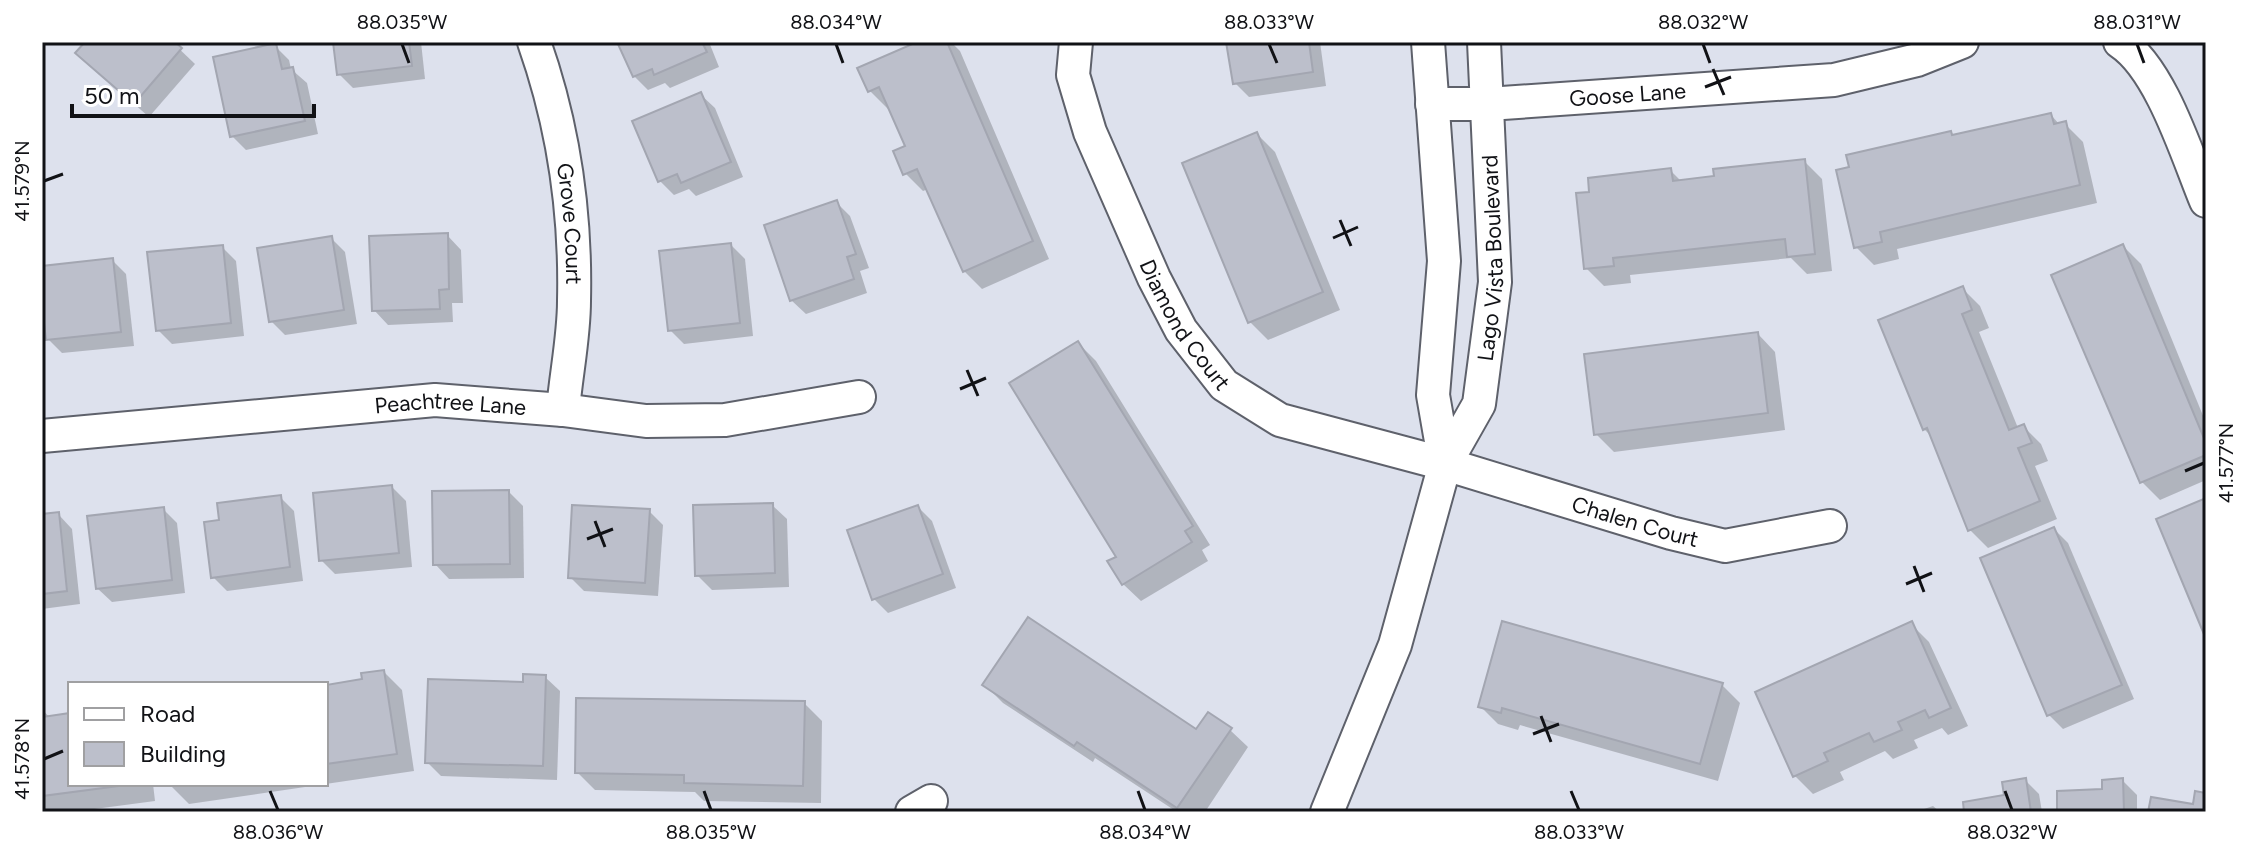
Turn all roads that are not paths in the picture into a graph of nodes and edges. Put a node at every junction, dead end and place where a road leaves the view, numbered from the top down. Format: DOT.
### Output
graph roads {
  1 [pos="534,42"];
  2 [pos="1076,42"];
  3 [pos="1428,42"];
  4 [pos="1484,42"];
  5 [pos="1962,42"];
  6 [pos="2120,42"];
  7 [pos="1432,104"];
  8 [pos="1488,104"];
  9 [pos="2206,201"];
  10 [pos="859,397"];
  11 [pos="563,410"];
  12 [pos="42,436"];
  13 [pos="1445,464"];
  14 [pos="1830,526"];
  15 [pos="1337,808"];
  1 -- 11 [label="street, Grove Court"];
  2 -- 13 [label="street, Diamond Court"];
  3 -- 7 [label="street, Lago Vista Boulevard"];
  4 -- 8 [label="street, Lago Vista Boulevard"];
  5 -- 8 [label="street, Goose Lane"];
  6 -- 9 [label="street"];
  7 -- 8 [label="street, Goose Lane"];
  7 -- 13 [label="street, Lago Vista Boulevard"];
  8 -- 13 [label="street, Lago Vista Boulevard"];
  10 -- 11 [label="street, Peachtree Lane"];
  11 -- 12 [label="street, Peachtree Lane"];
  13 -- 14 [label="street, Chalen Court"];
  13 -- 15 [label="street, Lago Vista Boulevard"];
}
